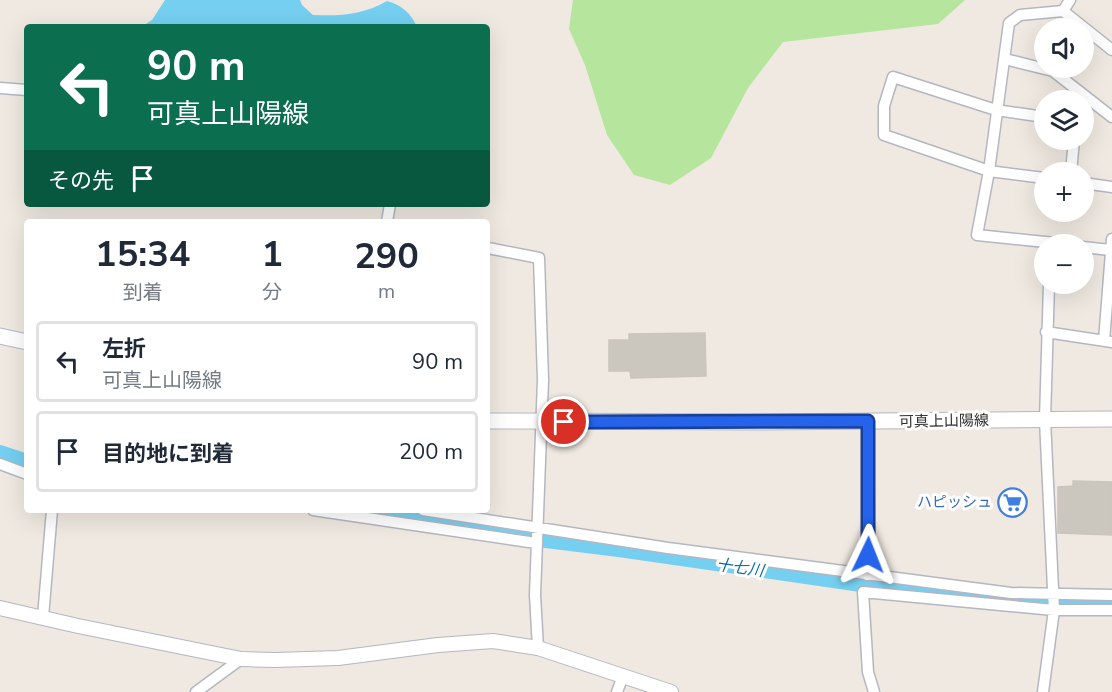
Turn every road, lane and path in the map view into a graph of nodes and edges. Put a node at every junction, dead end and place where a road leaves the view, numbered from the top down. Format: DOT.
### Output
graph roads {
  1 [pos="1070,0"];
  2 [pos="1063,11"];
  3 [pos="1112,50"];
  4 [pos="1005,59"];
  5 [pos="0,88"];
  6 [pos="24,90"];
  7 [pos="996,110"];
  8 [pos="1034,116"];
  9 [pos="1112,117"];
  10 [pos="989,171"];
  11 [pos="1034,177"];
  12 [pos="1094,185"];
  13 [pos="1112,187"];
  14 [pos="1034,242"];
  15 [pos="1111,244"];
  16 [pos="1094,246"];
  17 [pos="490,248"];
  18 [pos="1111,281"];
  19 [pos="1048,294"];
  20 [pos="1046,332"];
  21 [pos="0,336"];
  22 [pos="24,341"];
  23 [pos="1108,341"];
  24 [pos="1112,419"];
  25 [pos="1044,420"];
  26 [pos="490,421"];
  27 [pos="868,421"];
  28 [pos="541,422"];
  29 [pos="0,464"];
  30 [pos="24,473"];
  31 [pos="52,513"];
  32 [pos="333,513"];
  33 [pos="442,513"];
  34 [pos="538,528"];
  35 [pos="536,543"];
  36 [pos="867,575"];
  37 [pos="1053,595"];
  38 [pos="1112,595"];
  39 [pos="0,608"];
  40 [pos="1054,610"];
  41 [pos="1112,610"];
  42 [pos="43,617"];
  43 [pos="538,648"];
  44 [pos="242,659"];
  45 [pos="623,676"];
  46 [pos="195,692"];
  47 [pos="617,692"];
  48 [pos="671,692"];
  49 [pos="874,692"];
  50 [pos="1043,692"];
  1 -- 2 [label="street"];
  2 -- 3 [label="street"];
  2 -- 4 [label="street"];
  4 -- 7 [label="street"];
  4 -- 9 [label="street"];
  5 -- 6 [label="street"];
  7 -- 8 [label="street"];
  7 -- 10 [label="street"];
  7 -- 10 [label="street"];
  10 -- 11 [label="street"];
  10 -- 14 [label="street"];
  12 -- 13 [label="street"];
  15 -- 16 [label="street"];
  15 -- 18 [label="street"];
  17 -- 28 [label="street"];
  18 -- 23 [label="street"];
  19 -- 20 [label="street"];
  20 -- 23 [label="street"];
  20 -- 25 [label="street"];
  21 -- 22 [label="main road"];
  24 -- 25 [label="main road, 可真上山陽線"];
  25 -- 27 [label="main road, 可真上山陽線"];
  25 -- 37 [label="street"];
  26 -- 28 [label="main road, 可真上山陽線"];
  27 -- 28 [label="main road, 可真上山陽線"];
  27 -- 36 [label="street"];
  28 -- 34 [label="street"];
  29 -- 30 [label="street"];
  31 -- 42 [label="street"];
  32 -- 35 [label="street"];
  33 -- 34 [label="street"];
  34 -- 35 [label="street"];
  34 -- 36 [label="street"];
  35 -- 43 [label="street"];
  36 -- 37 [label="street"];
  37 -- 38 [label="street"];
  37 -- 40 [label="street"];
  39 -- 42 [label="street"];
  40 -- 41 [label="street"];
  40 -- 49 [label="street"];
  40 -- 50 [label="street"];
  42 -- 44 [label="street"];
  43 -- 44 [label="street"];
  43 -- 45 [label="street"];
  44 -- 46 [label="street"];
  45 -- 47 [label="street"];
  45 -- 48 [label="street"];
}
